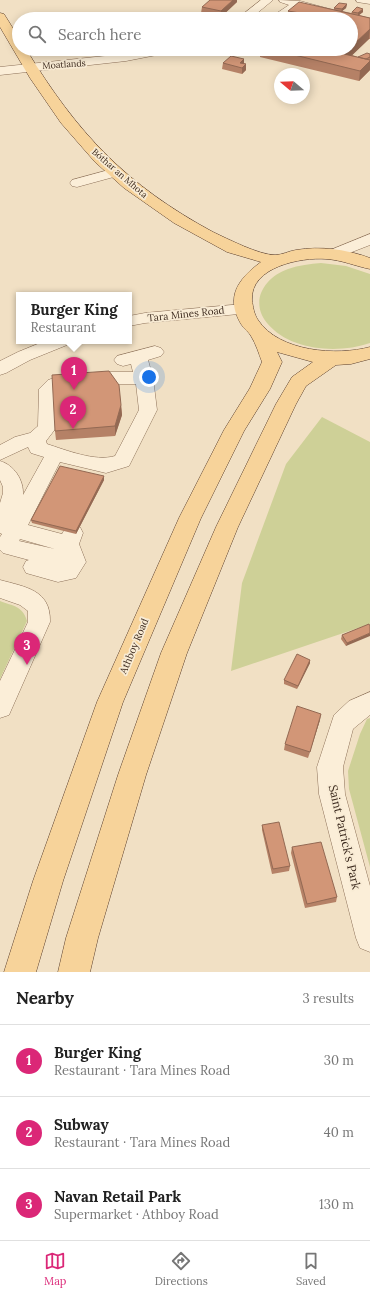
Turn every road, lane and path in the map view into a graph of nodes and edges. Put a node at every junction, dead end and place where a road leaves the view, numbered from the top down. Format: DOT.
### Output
graph roads {
  1 [pos="268,0"];
  2 [pos="284,0"];
  3 [pos="300,4"];
  4 [pos="252,12"];
  5 [pos="284,12"];
  6 [pos="329,12"];
  7 [pos="1,19"];
  8 [pos="358,20"];
  9 [pos="370,23"];
  10 [pos="12,37"];
  11 [pos="23,56"];
  12 [pos="136,56"];
  13 [pos="30,67"];
  14 [pos="0,71"];
  15 [pos="116,172"];
  16 [pos="77,184"];
  17 [pos="370,240"];
  18 [pos="234,248"];
  19 [pos="334,254"];
  20 [pos="277,261"];
  21 [pos="370,264"];
  22 [pos="249,281"];
  23 [pos="243,308"];
  24 [pos="132,321"];
  25 [pos="260,335"];
  26 [pos="54,344"];
  27 [pos="139,356"];
  28 [pos="366,356"];
  29 [pos="332,358"];
  30 [pos="0,369"];
  31 [pos="144,378"];
  32 [pos="36,439"];
  33 [pos="0,453"];
  34 [pos="84,467"];
  35 [pos="0,468"];
  36 [pos="82,516"];
  37 [pos="28,532"];
  38 [pos="0,589"];
  39 [pos="370,703"];
  40 [pos="0,707"];
  41 [pos="370,938"];
  42 [pos="20,972"];
  43 [pos="74,972"];
  1 -- 4 [label="street"];
  2 -- 3 [label="street"];
  3 -- 5 [label="street"];
  3 -- 6 [label="street"];
  7 -- 10 [label="main road, Bóthar an Mhota"];
  8 -- 9 [label="street"];
  11 -- 13 [label="main road, Bóthar an Mhota"];
  12 -- 13 [label="street, Moatlands"];
  13 -- 14 [label="street, Moatlands"];
  13 -- 15 [label="main road, Bóthar an Mhota"];
  15 -- 16 [label="street"];
  15 -- 18 [label="main road, Bóthar an Mhota"];
  17 -- 19 [label="street"];
  18 -- 20 [label="main road, Bóthar an Mhota"];
  18 -- 22 [label="main road"];
  19 -- 20 [label="main road"];
  19 -- 21 [label="main road"];
  20 -- 22 [label="main road"];
  22 -- 23 [label="main road"];
  23 -- 24 [label="street, Tara Mines Road"];
  23 -- 25 [label="main road"];
  25 -- 29 [label="main road"];
  25 -- 42 [label="main road, Athboy Road"];
  26 -- 30 [label="street"];
  27 -- 31 [label="street"];
  28 -- 29 [label="main road"];
  29 -- 43 [label="main road"];
  31 -- 32 [label="street"];
  31 -- 34 [label="street"];
  32 -- 33 [label="street"];
  32 -- 34 [label="street"];
  34 -- 37 [label="street"];
  35 -- 37 [label="street"];
  36 -- 37 [label="street"];
  38 -- 40 [label="street"];
  39 -- 41 [label="street, Saint Patrick's Park"];
}
